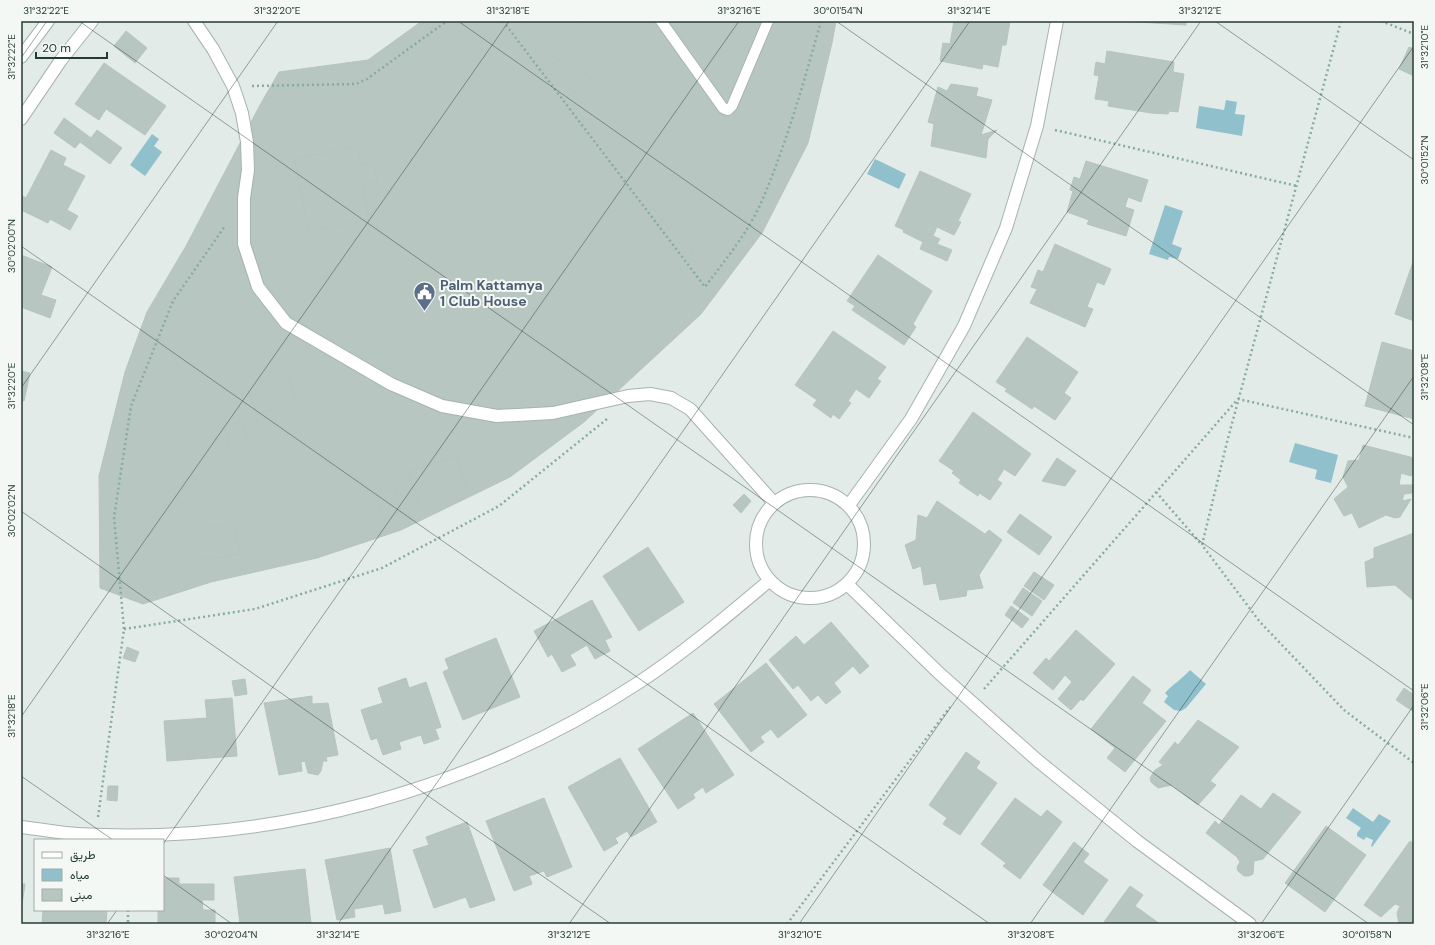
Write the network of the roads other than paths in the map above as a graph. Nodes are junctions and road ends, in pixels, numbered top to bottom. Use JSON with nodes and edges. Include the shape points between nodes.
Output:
{"nodes":[{"id":1,"x":48,"y":21,"type":"edge"},
{"id":2,"x":92,"y":21,"type":"edge"},
{"id":3,"x":194,"y":21,"type":"edge"},
{"id":4,"x":661,"y":21,"type":"edge"},
{"id":5,"x":768,"y":21,"type":"edge"},
{"id":6,"x":1056,"y":21,"type":"edge"},
{"id":7,"x":21,"y":57,"type":"edge"},
{"id":8,"x":21,"y":119,"type":"edge"},
{"id":9,"x":774,"y":503,"type":"junction"},
{"id":10,"x":849,"y":505,"type":"junction"},
{"id":11,"x":770,"y":580,"type":"junction"},
{"id":12,"x":847,"y":584,"type":"junction"},
{"id":13,"x":21,"y":827,"type":"edge"},
{"id":14,"x":1250,"y":924,"type":"edge"}],
"edges":[{"from":1,"to":7,"type":"street"},
{"from":2,"to":8,"type":"street","via":[[61,60]]},
{"from":3,"to":9,"type":"street","via":[[233,86],[242,113],[248,170],[244,198],[244,244],[258,287],[286,323],[391,384],[442,406],[497,416],[553,413],[628,396],[650,394],[671,398],[690,409]]},
{"from":4,"to":5,"type":"lane","via":[[723,108],[728,110],[732,106]]},
{"from":6,"to":10,"type":"street","via":[[1037,126],[1006,228],[964,326],[911,419]]},
{"from":9,"to":10,"type":"street","via":[[797,490],[816,489],[834,495]]},
{"from":9,"to":11,"type":"street","via":[[766,511],[758,528],[756,546],[760,564]]},
{"from":10,"to":12,"type":"street","via":[[859,520],[864,554],[858,570]]},
{"from":11,"to":12,"type":"street","via":[[783,590],[799,597],[816,598],[833,593]]},
{"from":11,"to":13,"type":"street","via":[[706,635],[638,683],[565,726],[489,762],[410,790],[329,812],[239,828],[162,834],[78,834]]},
{"from":12,"to":14,"type":"street","via":[[960,692],[1037,760],[1137,842]]}]}
